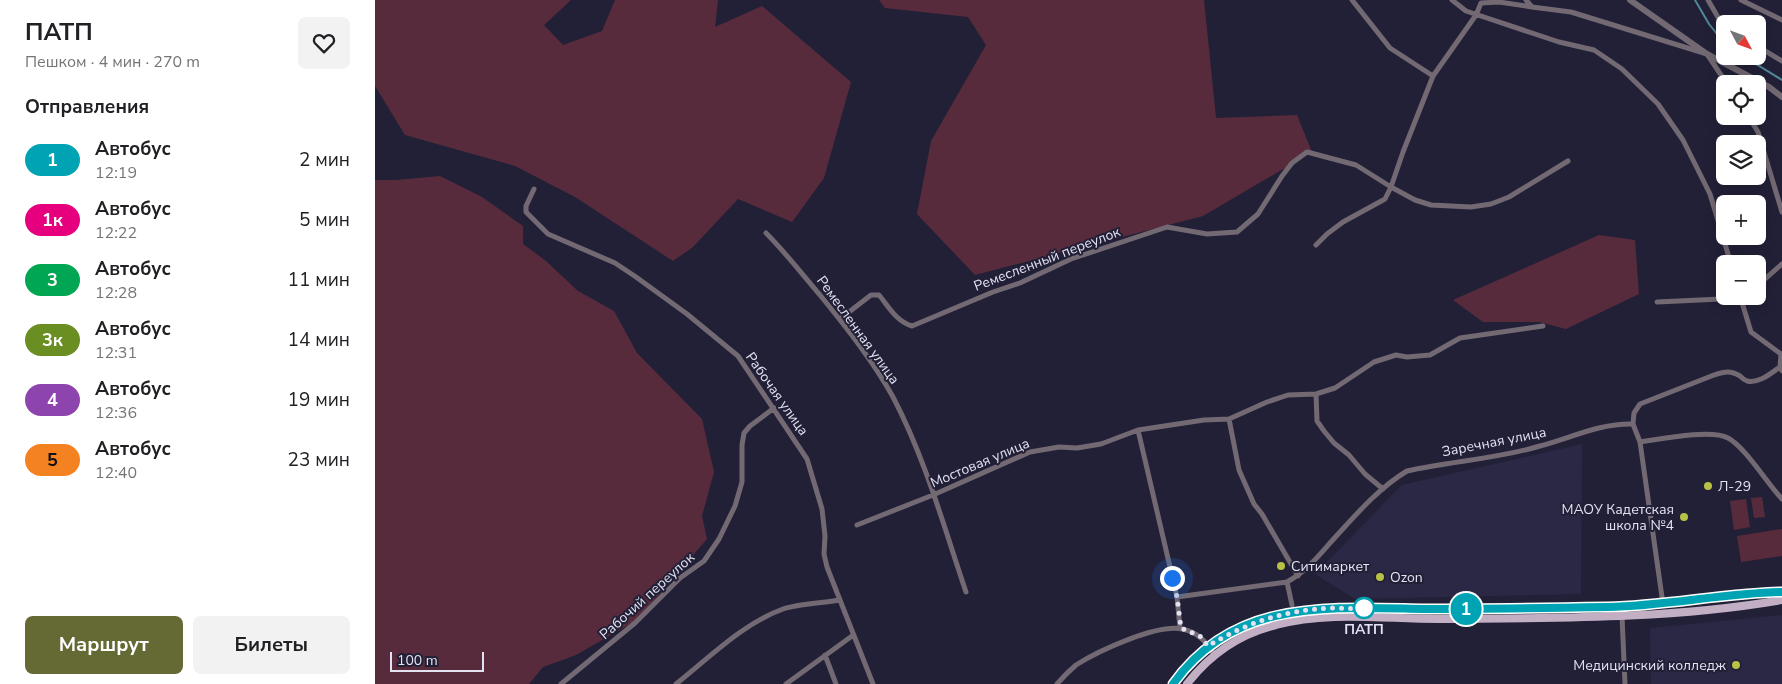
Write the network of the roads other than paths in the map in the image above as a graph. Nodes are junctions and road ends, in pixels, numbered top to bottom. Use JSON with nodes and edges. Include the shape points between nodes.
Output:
{"nodes":[{"id":1,"x":1352,"y":0,"type":"edge"},
{"id":2,"x":1452,"y":0,"type":"edge"},
{"id":3,"x":1526,"y":0,"type":"edge"},
{"id":4,"x":1630,"y":0,"type":"edge"},
{"id":5,"x":1708,"y":0,"type":"edge"},
{"id":6,"x":1741,"y":0,"type":"edge"},
{"id":7,"x":1532,"y":7,"type":"junction"},
{"id":8,"x":1476,"y":15,"type":"junction"},
{"id":9,"x":1717,"y":15,"type":"edge"},
{"id":10,"x":1782,"y":20,"type":"edge"},
{"id":11,"x":1766,"y":51,"type":"edge"},
{"id":12,"x":1707,"y":54,"type":"junction"},
{"id":13,"x":1782,"y":61,"type":"edge"},
{"id":14,"x":1721,"y":75,"type":"edge"},
{"id":15,"x":1433,"y":76,"type":"junction"},
{"id":16,"x":1782,"y":96,"type":"edge"},
{"id":17,"x":1754,"y":125,"type":"edge"},
{"id":18,"x":1568,"y":161,"type":"dead end"},
{"id":19,"x":1391,"y":187,"type":"junction"},
{"id":20,"x":535,"y":189,"type":"dead end"},
{"id":21,"x":1782,"y":212,"type":"edge"},
{"id":22,"x":765,"y":233,"type":"dead end"},
{"id":23,"x":1316,"y":245,"type":"dead end"},
{"id":24,"x":1728,"y":255,"type":"edge"},
{"id":25,"x":1782,"y":264,"type":"edge"},
{"id":26,"x":1766,"y":278,"type":"edge"},
{"id":27,"x":1716,"y":298,"type":"edge"},
{"id":28,"x":1657,"y":302,"type":"dead end"},
{"id":29,"x":1743,"y":305,"type":"edge"},
{"id":30,"x":840,"y":319,"type":"junction"},
{"id":31,"x":1543,"y":326,"type":"dead end"},
{"id":32,"x":1781,"y":354,"type":"edge"},
{"id":33,"x":1781,"y":369,"type":"edge"},
{"id":34,"x":1316,"y":394,"type":"junction"},
{"id":35,"x":774,"y":408,"type":"junction"},
{"id":36,"x":1229,"y":419,"type":"junction"},
{"id":37,"x":1633,"y":424,"type":"junction"},
{"id":38,"x":1138,"y":430,"type":"junction"},
{"id":39,"x":1640,"y":442,"type":"junction"},
{"id":40,"x":1383,"y":489,"type":"junction"},
{"id":41,"x":933,"y":495,"type":"junction"},
{"id":42,"x":1782,"y":498,"type":"edge"},
{"id":43,"x":857,"y":525,"type":"dead end"},
{"id":44,"x":1298,"y":576,"type":"junction"},
{"id":45,"x":1287,"y":582,"type":"junction"},
{"id":46,"x":966,"y":592,"type":"dead end"},
{"id":47,"x":1782,"y":592,"type":"edge"},
{"id":48,"x":1177,"y":597,"type":"junction"},
{"id":49,"x":840,"y":600,"type":"junction"},
{"id":50,"x":1782,"y":600,"type":"edge"},
{"id":51,"x":1663,"y":604,"type":"junction"},
{"id":52,"x":1292,"y":605,"type":"dead end"},
{"id":53,"x":1622,"y":616,"type":"junction"},
{"id":54,"x":1181,"y":628,"type":"junction"},
{"id":55,"x":853,"y":636,"type":"junction"},
{"id":56,"x":1208,"y":646,"type":"junction"},
{"id":57,"x":1214,"y":654,"type":"junction"},
{"id":58,"x":825,"y":655,"type":"junction"},
{"id":59,"x":561,"y":684,"type":"edge"},
{"id":60,"x":676,"y":684,"type":"edge"},
{"id":61,"x":786,"y":684,"type":"edge"},
{"id":62,"x":836,"y":684,"type":"edge"},
{"id":63,"x":873,"y":684,"type":"edge"},
{"id":64,"x":1057,"y":684,"type":"edge"},
{"id":65,"x":1173,"y":684,"type":"edge"},
{"id":66,"x":1187,"y":684,"type":"edge"},
{"id":67,"x":1625,"y":684,"type":"edge"}],
"edges":[{"from":1,"to":15,"type":"street","via":[[1390,48]]},
{"from":2,"to":8,"type":"street"},
{"from":3,"to":7,"type":"street"},
{"from":4,"to":12,"type":"street"},
{"from":5,"to":9,"type":"street"},
{"from":6,"to":10,"type":"street"},
{"from":7,"to":8,"type":"street","via":[[1481,3]]},
{"from":7,"to":12,"type":"street","via":[[1571,12]]},
{"from":8,"to":15,"type":"street"},
{"from":8,"to":24,"type":"street","via":[[1594,50],[1622,69],[1658,104],[1683,140],[1711,194]]},
{"from":11,"to":13,"type":"street"},
{"from":12,"to":14,"type":"street"},
{"from":12,"to":16,"type":"street"},
{"from":15,"to":19,"type":"street"},
{"from":17,"to":21,"type":"street"},
{"from":18,"to":19,"type":"street","via":[[1509,197],[1471,207],[1431,206]]},
{"from":19,"to":23,"type":"street","via":[[1385,199],[1343,222]]},
{"from":19,"to":30,"type":"street","name":"Ремесленный переулок","via":[[1356,165],[1307,152],[1282,176],[1258,214],[1237,232],[1207,234],[1167,227],[1071,259],[912,326],[903,323],[879,295],[871,294]]},
{"from":20,"to":35,"type":"street","name":"Рабочая улица","via":[[526,212],[549,234],[615,264],[687,314],[738,356]]},
{"from":22,"to":30,"type":"street","name":"Ремесленная улица"},
{"from":25,"to":26,"type":"street"},
{"from":27,"to":28,"type":"street"},
{"from":29,"to":32,"type":"street","via":[[1751,332]]},
{"from":30,"to":41,"type":"street","name":"Ремесленная улица","via":[[893,398]]},
{"from":31,"to":34,"type":"street","name":"Мостовая улица","via":[[1460,338],[1430,355],[1396,355],[1373,362],[1335,388]]},
{"from":32,"to":33,"type":"street"},
{"from":33,"to":37,"type":"street","via":[[1755,381],[1747,381],[1726,371],[1713,375],[1640,404],[1634,412]]},
{"from":34,"to":36,"type":"street","name":"Мостовая улица","via":[[1288,395]]},
{"from":34,"to":40,"type":"street","via":[[1317,420],[1321,426],[1334,443]]},
{"from":35,"to":49,"type":"street","name":"Рабочая улица","via":[[807,459],[822,509],[827,568]]},
{"from":35,"to":59,"type":"street","name":"Рабочий переулок","via":[[744,433],[742,482],[735,506],[704,561]]},
{"from":36,"to":38,"type":"street","name":"Мостовая улица"},
{"from":36,"to":44,"type":"street","via":[[1239,470],[1254,504]]},
{"from":37,"to":39,"type":"street"},
{"from":37,"to":40,"type":"street","name":"Заречная улица","via":[[1585,431],[1539,447],[1407,471]]},
{"from":38,"to":41,"type":"street","name":"Мостовая улица","via":[[1101,444],[1030,452]]},
{"from":38,"to":48,"type":"street"},
{"from":39,"to":42,"type":"street","via":[[1718,434],[1739,448]]},
{"from":39,"to":51,"type":"street"},
{"from":40,"to":44,"type":"street","name":"Заречная улица"},
{"from":41,"to":43,"type":"street","name":"Мостовая улица"},
{"from":41,"to":46,"type":"street","name":"Ремесленная улица"},
{"from":44,"to":45,"type":"street","name":"Заречная улица"},
{"from":45,"to":48,"type":"street"},
{"from":45,"to":52,"type":"street"},
{"from":47,"to":51,"type":"main road"},
{"from":48,"to":54,"type":"street"},
{"from":49,"to":55,"type":"street","name":"Рабочая улица"},
{"from":49,"to":60,"type":"street","via":[[784,608],[757,621]]},
{"from":50,"to":53,"type":"main road"},
{"from":51,"to":56,"type":"main road","via":[[1479,609],[1330,608],[1255,622]]},
{"from":53,"to":57,"type":"main road","via":[[1322,618],[1260,630]]},
{"from":53,"to":67,"type":"street"},
{"from":54,"to":56,"type":"street","via":[[1200,636]]},
{"from":54,"to":64,"type":"street","via":[[1156,630],[1124,642],[1082,662]]},
{"from":55,"to":58,"type":"street"},
{"from":55,"to":63,"type":"street","name":"Рабочая улица"},
{"from":56,"to":57,"type":"street"},
{"from":56,"to":65,"type":"main road"},
{"from":57,"to":66,"type":"main road"},
{"from":58,"to":61,"type":"street"},
{"from":58,"to":62,"type":"street"}]}
